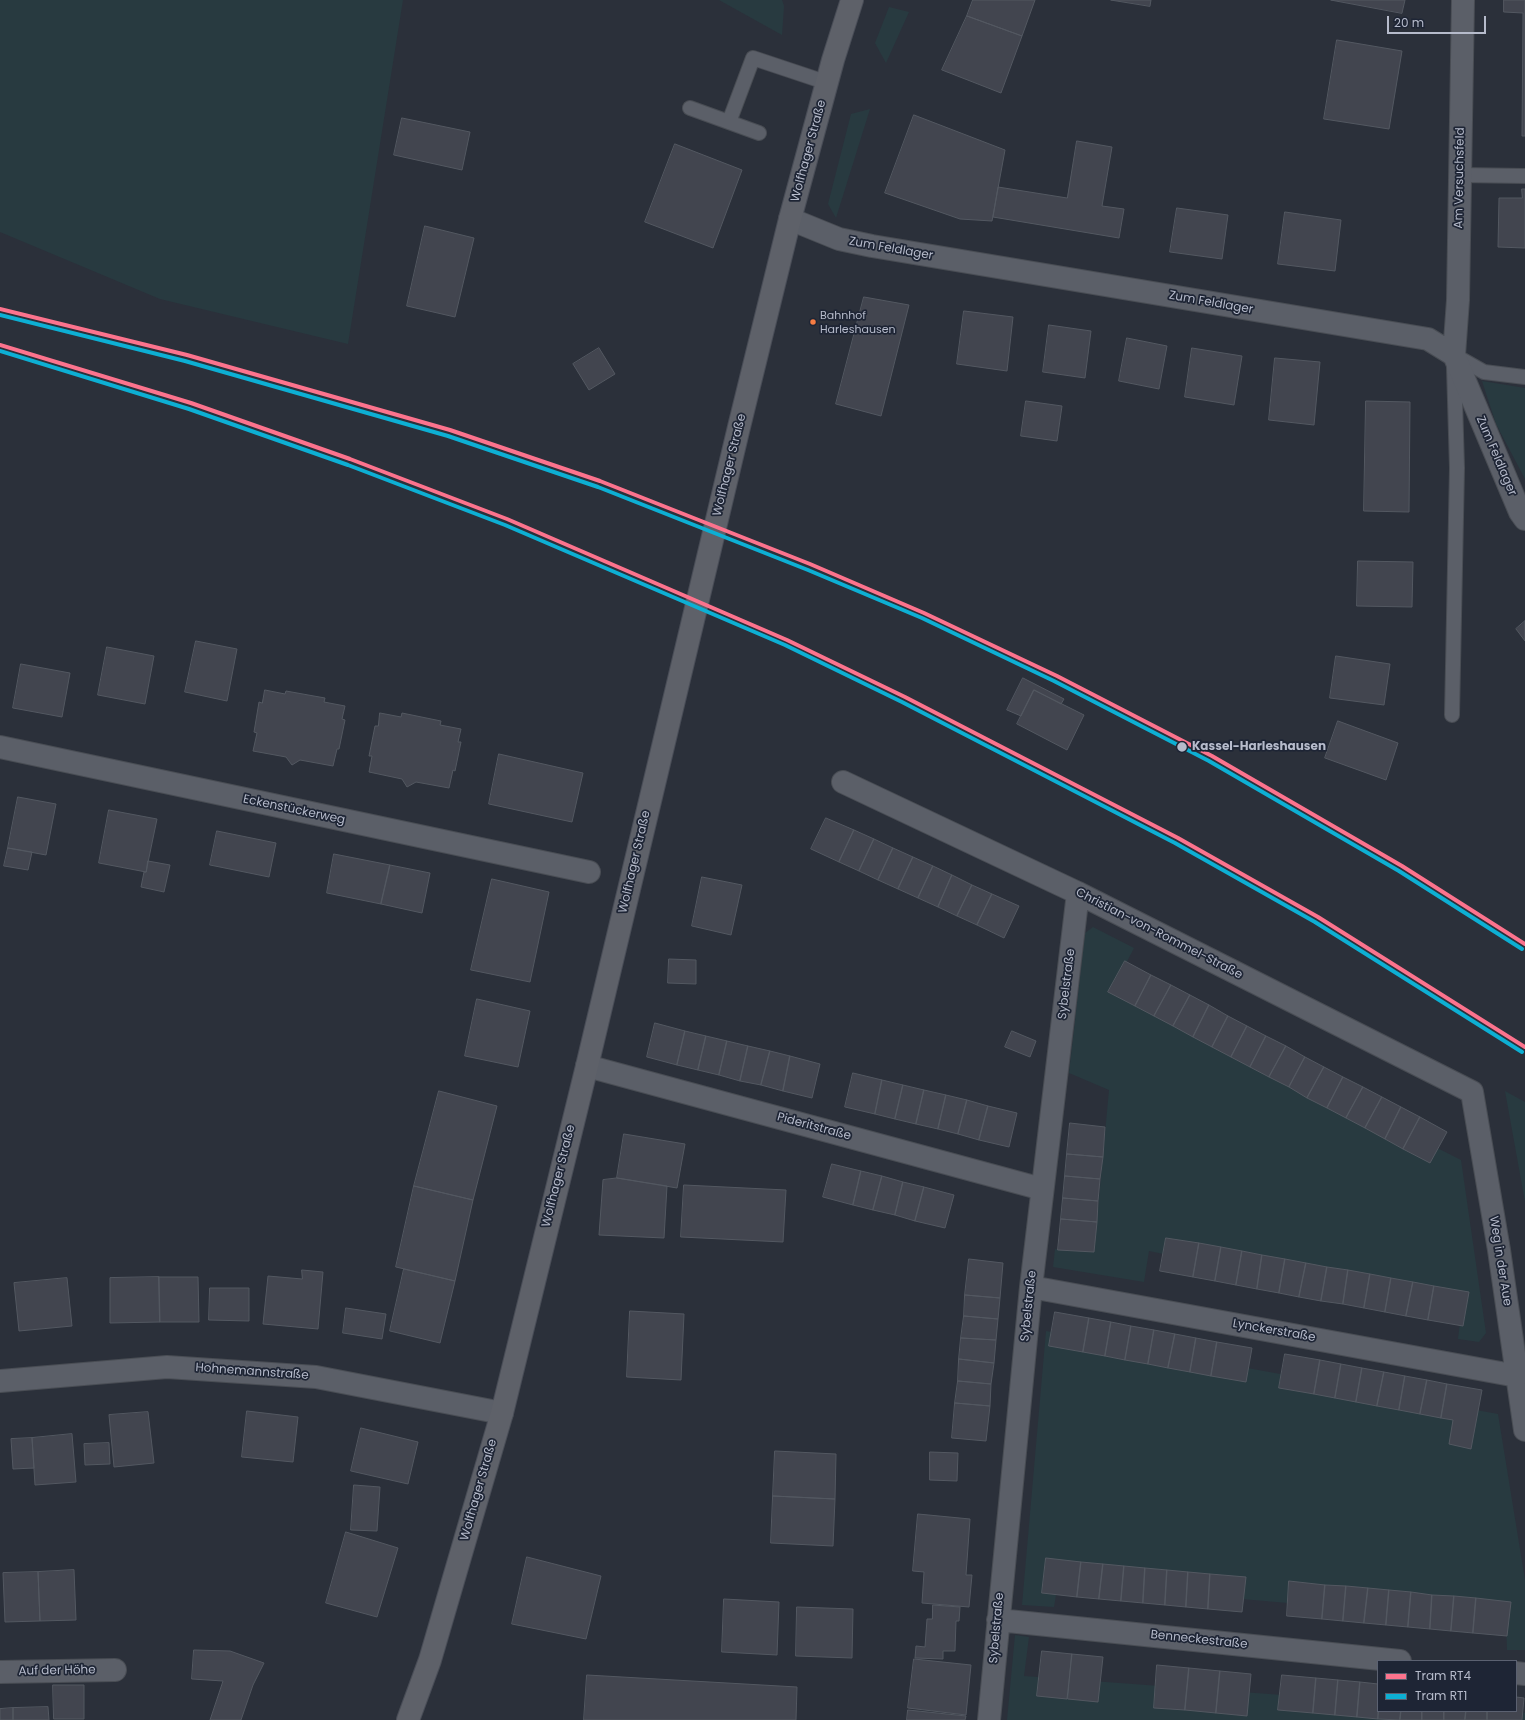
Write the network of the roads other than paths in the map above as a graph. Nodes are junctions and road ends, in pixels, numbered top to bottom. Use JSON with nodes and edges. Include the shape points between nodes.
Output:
{"nodes":[{"id":1,"x":852,"y":0,"type":"edge"},
{"id":2,"x":1462,"y":0,"type":"edge"},
{"id":3,"x":828,"y":83,"type":"junction"},
{"id":4,"x":690,"y":108,"type":"dead end"},
{"id":5,"x":729,"y":122,"type":"junction"},
{"id":6,"x":759,"y":133,"type":"dead end"},
{"id":7,"x":1460,"y":175,"type":"junction"},
{"id":8,"x":1525,"y":176,"type":"edge"},
{"id":9,"x":790,"y":219,"type":"junction"},
{"id":10,"x":1454,"y":355,"type":"junction"},
{"id":11,"x":1525,"y":377,"type":"edge"},
{"id":12,"x":1525,"y":519,"type":"edge"},
{"id":13,"x":1452,"y":715,"type":"dead end"},
{"id":14,"x":0,"y":747,"type":"edge"},
{"id":15,"x":843,"y":782,"type":"dead end"},
{"id":16,"x":589,"y":872,"type":"dead end"},
{"id":17,"x":1078,"y":893,"type":"junction"},
{"id":18,"x":587,"y":1066,"type":"junction"},
{"id":19,"x":1472,"y":1092,"type":"joint"},
{"id":20,"x":1042,"y":1189,"type":"junction"},
{"id":21,"x":1031,"y":1287,"type":"junction"},
{"id":22,"x":1517,"y":1376,"type":"junction"},
{"id":23,"x":0,"y":1381,"type":"edge"},
{"id":24,"x":502,"y":1413,"type":"junction"},
{"id":25,"x":1525,"y":1430,"type":"edge"},
{"id":26,"x":998,"y":1620,"type":"junction"},
{"id":27,"x":1390,"y":1660,"type":"edge"},
{"id":28,"x":115,"y":1670,"type":"dead end"},
{"id":29,"x":0,"y":1672,"type":"edge"},
{"id":30,"x":408,"y":1720,"type":"edge"},
{"id":31,"x":989,"y":1720,"type":"edge"}],
"edges":[{"from":1,"to":3,"type":"main road","name":"Wolfhager Straße"},
{"from":2,"to":7,"type":"street","name":"Am Versuchsfeld"},
{"from":3,"to":5,"type":"lane","via":[[753,58]]},
{"from":3,"to":9,"type":"main road","name":"Wolfhager Straße"},
{"from":4,"to":5,"type":"lane"},
{"from":5,"to":6,"type":"lane"},
{"from":7,"to":8,"type":"lane"},
{"from":7,"to":10,"type":"street","name":"Am Versuchsfeld","via":[[1458,300]]},
{"from":9,"to":10,"type":"street","name":"Zum Feldlager","via":[[839,240],[1428,339]]},
{"from":9,"to":18,"type":"main road","name":"Wolfhager Straße"},
{"from":10,"to":11,"type":"lane","via":[[1484,372]]},
{"from":10,"to":12,"type":"street","name":"Zum Feldlager"},
{"from":10,"to":13,"type":"lane","via":[[1458,468]]},
{"from":14,"to":16,"type":"street","name":"Eckenstückerweg"},
{"from":15,"to":17,"type":"street","name":"Christian-von-Rommel-Straße"},
{"from":17,"to":19,"type":"street","name":"Christian-von-Rommel-Straße"},
{"from":17,"to":20,"type":"street","name":"Sybelstraße"},
{"from":18,"to":20,"type":"street","name":"Pideritstraße"},
{"from":18,"to":24,"type":"main road","name":"Wolfhager Straße"},
{"from":19,"to":22,"type":"street","name":"Weg in der Aue"},
{"from":20,"to":21,"type":"street","name":"Sybelstraße"},
{"from":21,"to":22,"type":"street","name":"Lynckerstraße"},
{"from":21,"to":26,"type":"street","name":"Sybelstraße"},
{"from":22,"to":25,"type":"street","name":"Weg in der Aue"},
{"from":23,"to":24,"type":"street","name":"Hohnemannstraße","via":[[168,1367],[316,1377]]},
{"from":24,"to":30,"type":"main road","name":"Wolfhager Straße","via":[[430,1660]]},
{"from":26,"to":27,"type":"street","name":"Benneckestraße"},
{"from":26,"to":31,"type":"street","name":"Sybelstraße"},
{"from":28,"to":29,"type":"street","name":"Auf der Höhe"}]}
